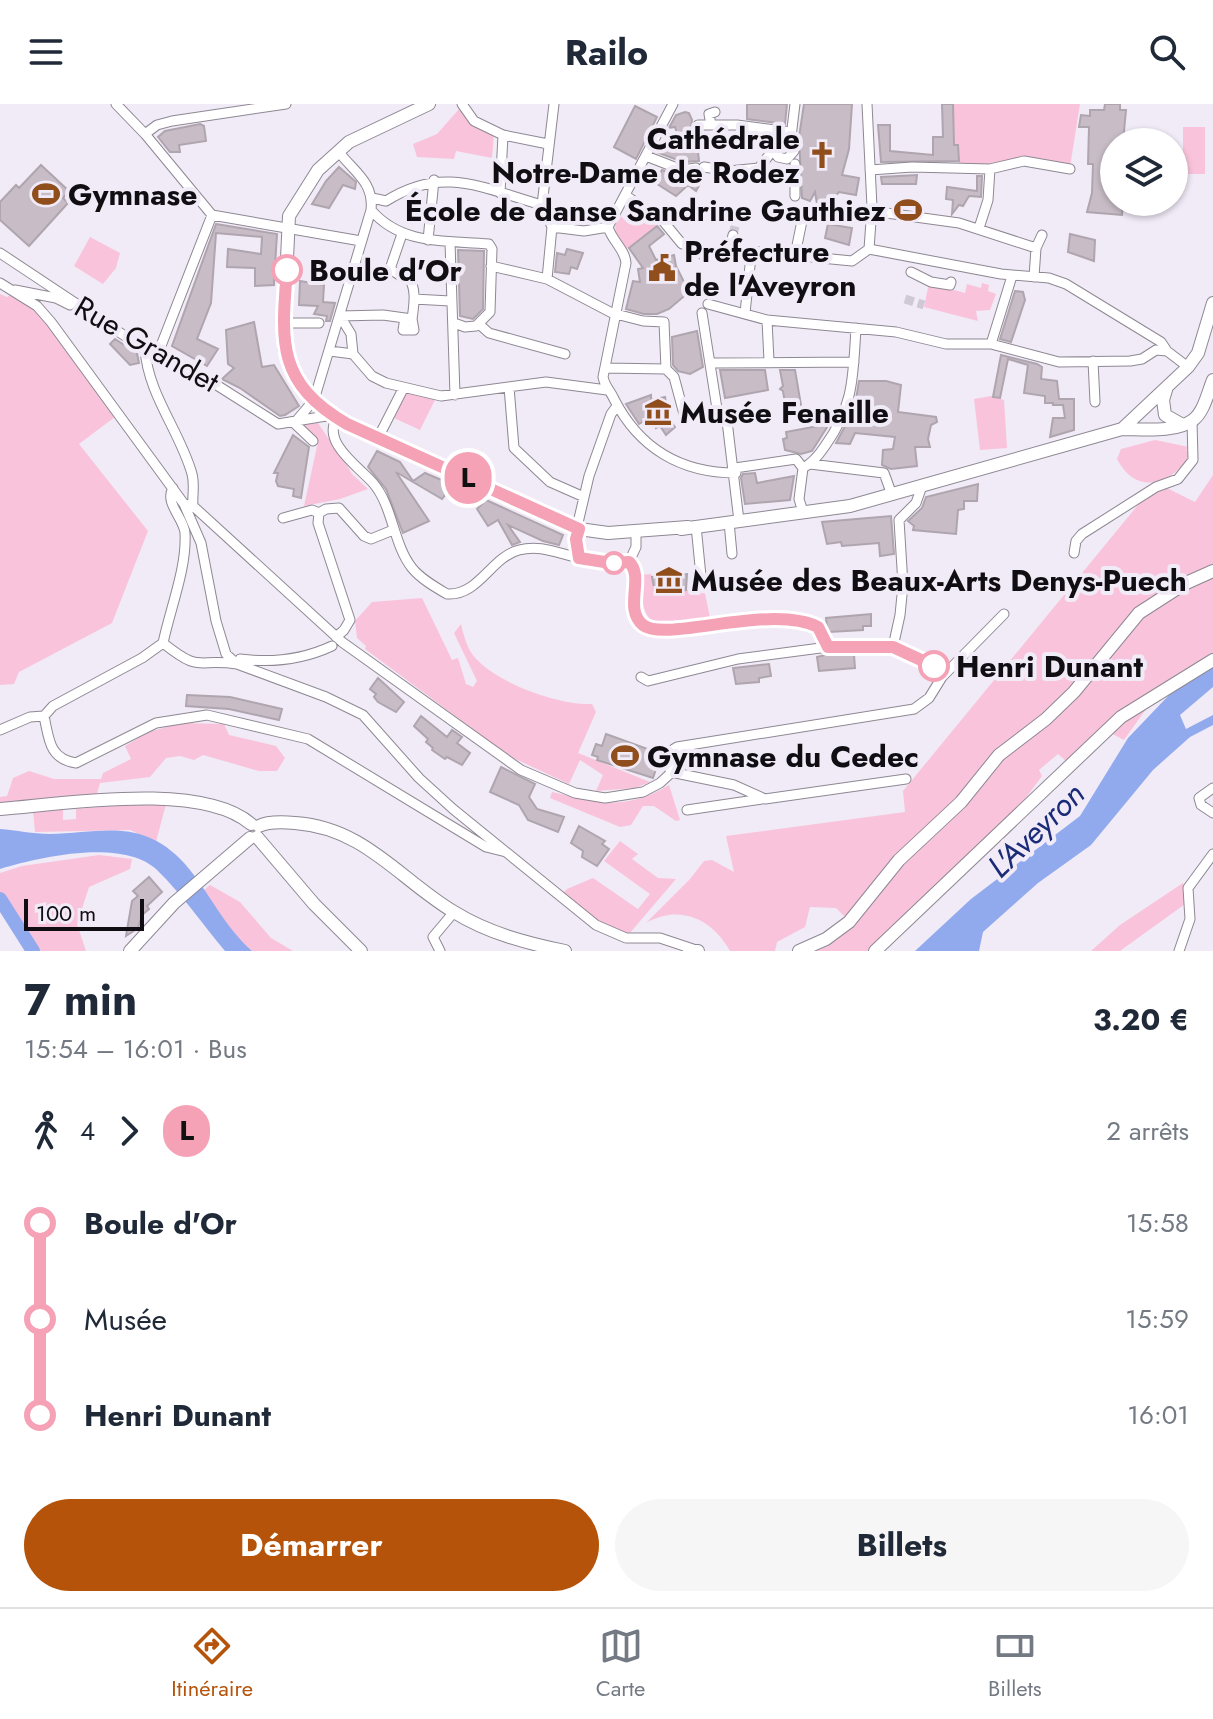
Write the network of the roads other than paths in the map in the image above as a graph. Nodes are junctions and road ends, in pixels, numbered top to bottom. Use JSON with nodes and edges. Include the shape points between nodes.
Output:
{"nodes":[{"id":1,"x":116,"y":104,"type":"edge"},
{"id":2,"x":286,"y":104,"type":"edge"},
{"id":3,"x":429,"y":104,"type":"edge"},
{"id":4,"x":462,"y":104,"type":"edge"},
{"id":5,"x":554,"y":104,"type":"edge"},
{"id":6,"x":673,"y":104,"type":"edge"},
{"id":7,"x":795,"y":104,"type":"edge"},
{"id":8,"x":867,"y":104,"type":"edge"},
{"id":9,"x":715,"y":112,"type":"dead end"},
{"id":10,"x":698,"y":125,"type":"dead end"},
{"id":11,"x":711,"y":125,"type":"junction"},
{"id":12,"x":775,"y":131,"type":"junction"},
{"id":13,"x":791,"y":132,"type":"junction"},
{"id":14,"x":145,"y":134,"type":"junction"},
{"id":15,"x":503,"y":135,"type":"junction"},
{"id":16,"x":548,"y":144,"type":"junction"},
{"id":17,"x":773,"y":150,"type":"junction"},
{"id":18,"x":338,"y":151,"type":"junction"},
{"id":19,"x":646,"y":156,"type":"junction"},
{"id":20,"x":795,"y":164,"type":"dead end"},
{"id":21,"x":990,"y":169,"type":"junction"},
{"id":22,"x":1070,"y":169,"type":"dead end"},
{"id":23,"x":870,"y":170,"type":"junction"},
{"id":24,"x":434,"y":180,"type":"junction"},
{"id":25,"x":503,"y":194,"type":"junction"},
{"id":26,"x":625,"y":195,"type":"junction"},
{"id":27,"x":795,"y":196,"type":"dead end"},
{"id":28,"x":372,"y":198,"type":"junction"},
{"id":29,"x":542,"y":205,"type":"junction"},
{"id":30,"x":371,"y":210,"type":"junction"},
{"id":31,"x":872,"y":211,"type":"junction"},
{"id":32,"x":212,"y":215,"type":"junction"},
{"id":33,"x":802,"y":221,"type":"dead end"},
{"id":34,"x":290,"y":226,"type":"junction"},
{"id":35,"x":552,"y":227,"type":"junction"},
{"id":36,"x":608,"y":227,"type":"junction"},
{"id":37,"x":979,"y":228,"type":"junction"},
{"id":38,"x":402,"y":234,"type":"junction"},
{"id":39,"x":733,"y":235,"type":"tunnel mouth"},
{"id":40,"x":1042,"y":235,"type":"dead end"},
{"id":41,"x":428,"y":240,"type":"junction"},
{"id":42,"x":361,"y":241,"type":"junction"},
{"id":43,"x":450,"y":242,"type":"junction"},
{"id":44,"x":682,"y":244,"type":"dead end"},
{"id":45,"x":1036,"y":248,"type":"junction"},
{"id":46,"x":869,"y":249,"type":"junction"},
{"id":47,"x":0,"y":253,"type":"edge"},
{"id":48,"x":729,"y":253,"type":"junction"},
{"id":49,"x":703,"y":255,"type":"dead end"},
{"id":50,"x":795,"y":255,"type":"junction"},
{"id":51,"x":751,"y":256,"type":"junction"},
{"id":52,"x":491,"y":266,"type":"junction"},
{"id":53,"x":911,"y":272,"type":"dead end"},
{"id":54,"x":1012,"y":276,"type":"junction"},
{"id":55,"x":1034,"y":277,"type":"junction"},
{"id":56,"x":544,"y":279,"type":"junction"},
{"id":57,"x":951,"y":282,"type":"dead end"},
{"id":58,"x":0,"y":283,"type":"edge"},
{"id":59,"x":12,"y":290,"type":"junction"},
{"id":60,"x":414,"y":299,"type":"junction"},
{"id":61,"x":450,"y":301,"type":"junction"},
{"id":62,"x":1213,"y":303,"type":"edge"},
{"id":63,"x":614,"y":313,"type":"junction"},
{"id":64,"x":745,"y":313,"type":"junction"},
{"id":65,"x":767,"y":320,"type":"junction"},
{"id":66,"x":330,"y":321,"type":"junction"},
{"id":67,"x":284,"y":323,"type":"junction"},
{"id":68,"x":480,"y":325,"type":"junction"},
{"id":69,"x":454,"y":326,"type":"junction"},
{"id":70,"x":113,"y":328,"type":"junction"},
{"id":71,"x":856,"y":328,"type":"junction"},
{"id":72,"x":991,"y":344,"type":"junction"},
{"id":73,"x":145,"y":349,"type":"junction"},
{"id":74,"x":1162,"y":349,"type":"junction"},
{"id":75,"x":330,"y":351,"type":"junction"},
{"id":76,"x":353,"y":354,"type":"junction"},
{"id":77,"x":565,"y":354,"type":"dead end"},
{"id":78,"x":157,"y":356,"type":"junction"},
{"id":79,"x":855,"y":359,"type":"junction"},
{"id":80,"x":769,"y":361,"type":"junction"},
{"id":81,"x":1093,"y":361,"type":"junction"},
{"id":82,"x":712,"y":363,"type":"junction"},
{"id":83,"x":1188,"y":367,"type":"junction"},
{"id":84,"x":605,"y":368,"type":"junction"},
{"id":85,"x":666,"y":369,"type":"junction"},
{"id":86,"x":1213,"y":380,"type":"edge"},
{"id":87,"x":509,"y":387,"type":"junction"},
{"id":88,"x":403,"y":389,"type":"junction"},
{"id":89,"x":607,"y":390,"type":"junction"},
{"id":90,"x":1166,"y":390,"type":"junction"},
{"id":91,"x":455,"y":395,"type":"junction"},
{"id":92,"x":314,"y":400,"type":"junction"},
{"id":93,"x":1095,"y":402,"type":"dead end"},
{"id":94,"x":616,"y":403,"type":"junction"},
{"id":95,"x":718,"y":415,"type":"junction"},
{"id":96,"x":334,"y":416,"type":"junction"},
{"id":97,"x":295,"y":421,"type":"junction"},
{"id":98,"x":1187,"y":423,"type":"junction"},
{"id":99,"x":1122,"y":429,"type":"junction"},
{"id":100,"x":378,"y":438,"type":"junction"},
{"id":101,"x":313,"y":441,"type":"dead end"},
{"id":102,"x":810,"y":465,"type":"junction"},
{"id":103,"x":735,"y":470,"type":"junction"},
{"id":104,"x":922,"y":486,"type":"junction"},
{"id":105,"x":173,"y":488,"type":"junction"},
{"id":106,"x":585,"y":494,"type":"junction"},
{"id":107,"x":892,"y":495,"type":"junction"},
{"id":108,"x":188,"y":505,"type":"junction"},
{"id":109,"x":803,"y":512,"type":"junction"},
{"id":110,"x":319,"y":513,"type":"junction"},
{"id":111,"x":283,"y":518,"type":"dead end"},
{"id":112,"x":208,"y":520,"type":"junction"},
{"id":113,"x":734,"y":522,"type":"junction"},
{"id":114,"x":692,"y":527,"type":"junction"},
{"id":115,"x":578,"y":528,"type":"junction"},
{"id":116,"x":393,"y":530,"type":"junction"},
{"id":117,"x":196,"y":531,"type":"junction"},
{"id":118,"x":212,"y":531,"type":"junction"},
{"id":119,"x":636,"y":531,"type":"junction"},
{"id":120,"x":201,"y":543,"type":"junction"},
{"id":121,"x":1074,"y":553,"type":"dead end"},
{"id":122,"x":732,"y":554,"type":"dead end"},
{"id":123,"x":579,"y":558,"type":"junction"},
{"id":124,"x":629,"y":562,"type":"junction"},
{"id":125,"x":1213,"y":571,"type":"edge"},
{"id":126,"x":702,"y":586,"type":"dead end"},
{"id":127,"x":1004,"y":614,"type":"dead end"},
{"id":128,"x":334,"y":642,"type":"junction"},
{"id":129,"x":163,"y":643,"type":"junction"},
{"id":130,"x":828,"y":647,"type":"junction"},
{"id":131,"x":893,"y":647,"type":"junction"},
{"id":132,"x":1213,"y":660,"type":"edge"},
{"id":133,"x":237,"y":664,"type":"junction"},
{"id":134,"x":641,"y":677,"type":"dead end"},
{"id":135,"x":942,"y":677,"type":"junction"},
{"id":136,"x":44,"y":716,"type":"junction"},
{"id":137,"x":0,"y":730,"type":"edge"},
{"id":138,"x":674,"y":772,"type":"junction"},
{"id":139,"x":906,"y":779,"type":"dead end"},
{"id":140,"x":1213,"y":788,"type":"edge"},
{"id":141,"x":765,"y":799,"type":"junction"},
{"id":142,"x":0,"y":809,"type":"edge"},
{"id":143,"x":687,"y":810,"type":"dead end"},
{"id":144,"x":1213,"y":813,"type":"edge"},
{"id":145,"x":250,"y":831,"type":"junction"},
{"id":146,"x":509,"y":853,"type":"junction"},
{"id":147,"x":1213,"y":854,"type":"edge"},
{"id":148,"x":454,"y":912,"type":"junction"},
{"id":149,"x":676,"y":947,"type":"edge"},
{"id":150,"x":130,"y":951,"type":"edge"},
{"id":151,"x":361,"y":951,"type":"edge"},
{"id":152,"x":440,"y":951,"type":"edge"},
{"id":153,"x":565,"y":951,"type":"edge"},
{"id":154,"x":689,"y":951,"type":"edge"},
{"id":155,"x":697,"y":951,"type":"edge"},
{"id":156,"x":799,"y":951,"type":"edge"},
{"id":157,"x":875,"y":951,"type":"edge"},
{"id":158,"x":1179,"y":951,"type":"edge"}],
"edges":[{"from":1,"to":14,"type":"street"},
{"from":2,"to":14,"type":"street","via":[[172,121]]},
{"from":3,"to":18,"type":"street"},
{"from":4,"to":15,"type":"street","via":[[474,121]]},
{"from":5,"to":16,"type":"street"},
{"from":6,"to":19,"type":"street"},
{"from":7,"to":13,"type":"street"},
{"from":8,"to":23,"type":"street"},
{"from":9,"to":11,"type":"street","via":[[709,114]]},
{"from":10,"to":11,"type":"street"},
{"from":11,"to":12,"type":"street"},
{"from":12,"to":13,"type":"street"},
{"from":12,"to":17,"type":"street"},
{"from":13,"to":17,"type":"street","via":[[793,154],[782,159]]},
{"from":14,"to":32,"type":"street"},
{"from":15,"to":16,"type":"street"},
{"from":15,"to":25,"type":"street"},
{"from":16,"to":29,"type":"street"},
{"from":17,"to":19,"type":"street","via":[[759,168],[729,171],[682,170]]},
{"from":18,"to":28,"type":"street","via":[[368,184]]},
{"from":18,"to":34,"type":"street","via":[[312,178]]},
{"from":19,"to":26,"type":"street"},
{"from":20,"to":27,"type":"street"},
{"from":21,"to":22,"type":"street","via":[[1024,161]]},
{"from":21,"to":23,"type":"street"},
{"from":21,"to":37,"type":"street"},
{"from":23,"to":31,"type":"street"},
{"from":24,"to":25,"type":"street"},
{"from":24,"to":28,"type":"street","via":[[407,187],[386,201]]},
{"from":24,"to":41,"type":"street"},
{"from":25,"to":29,"type":"street"},
{"from":26,"to":36,"type":"street"},
{"from":26,"to":44,"type":"street","via":[[663,221]]},
{"from":28,"to":30,"type":"street"},
{"from":29,"to":35,"type":"street"},
{"from":30,"to":38,"type":"street"},
{"from":30,"to":42,"type":"street"},
{"from":31,"to":37,"type":"street"},
{"from":31,"to":46,"type":"street"},
{"from":32,"to":34,"type":"street"},
{"from":32,"to":78,"type":"street"},
{"from":33,"to":50,"type":"street"},
{"from":34,"to":42,"type":"street"},
{"from":34,"to":67,"type":"street"},
{"from":35,"to":36,"type":"street"},
{"from":35,"to":56,"type":"street"},
{"from":36,"to":63,"type":"street","via":[[625,255]]},
{"from":37,"to":45,"type":"street"},
{"from":38,"to":41,"type":"street"},
{"from":38,"to":60,"type":"street","via":[[390,269],[412,281]]},
{"from":39,"to":48,"type":"street"},
{"from":40,"to":45,"type":"street"},
{"from":41,"to":43,"type":"street"},
{"from":42,"to":66,"type":"street"},
{"from":43,"to":52,"type":"street","via":[[489,244]]},
{"from":43,"to":61,"type":"street"},
{"from":45,"to":55,"type":"street"},
{"from":46,"to":50,"type":"street","via":[[852,261]]},
{"from":46,"to":54,"type":"street"},
{"from":47,"to":70,"type":"street","name":"Rue Grandet"},
{"from":48,"to":49,"type":"street"},
{"from":48,"to":51,"type":"street"},
{"from":50,"to":51,"type":"street"},
{"from":51,"to":64,"type":"street"},
{"from":52,"to":56,"type":"street"},
{"from":52,"to":68,"type":"street","via":[[490,312]]},
{"from":53,"to":57,"type":"street","via":[[931,282]]},
{"from":54,"to":55,"type":"street"},
{"from":54,"to":72,"type":"street"},
{"from":55,"to":74,"type":"street","via":[[1066,284]]},
{"from":56,"to":63,"type":"street"},
{"from":58,"to":59,"type":"street"},
{"from":59,"to":70,"type":"street","via":[[56,298]]},
{"from":59,"to":105,"type":"street","via":[[51,322]]},
{"from":60,"to":61,"type":"street"},
{"from":60,"to":66,"type":"street","via":[[409,319]]},
{"from":61,"to":69,"type":"street"},
{"from":62,"to":83,"type":"street","via":[[1198,353]]},
{"from":63,"to":84,"type":"street"},
{"from":63,"to":85,"type":"street","via":[[664,322]]},
{"from":64,"to":65,"type":"street"},
{"from":64,"to":82,"type":"street","via":[[705,308]]},
{"from":65,"to":71,"type":"street"},
{"from":65,"to":80,"type":"street"},
{"from":66,"to":67,"type":"street"},
{"from":66,"to":75,"type":"street"},
{"from":66,"to":76,"type":"street","via":[[351,334]]},
{"from":67,"to":92,"type":"street","via":[[287,360]]},
{"from":68,"to":69,"type":"street"},
{"from":68,"to":77,"type":"street","via":[[489,333]]},
{"from":69,"to":91,"type":"street"},
{"from":70,"to":73,"type":"street","name":"Rue Grandet"},
{"from":71,"to":72,"type":"street","via":[[946,344]]},
{"from":71,"to":79,"type":"street"},
{"from":72,"to":81,"type":"street","via":[[1059,362]]},
{"from":73,"to":78,"type":"street","name":"Rue Grandet"},
{"from":73,"to":108,"type":"street","via":[[149,381],[192,474]]},
{"from":74,"to":81,"type":"street","via":[[1130,361]]},
{"from":74,"to":83,"type":"street"},
{"from":75,"to":76,"type":"street"},
{"from":75,"to":92,"type":"street"},
{"from":76,"to":88,"type":"street","via":[[372,376]]},
{"from":78,"to":97,"type":"street","name":"Rue Grandet","via":[[204,377],[278,424]]},
{"from":79,"to":80,"type":"street"},
{"from":79,"to":102,"type":"street","via":[[854,383],[842,420]]},
{"from":80,"to":82,"type":"street"},
{"from":81,"to":93,"type":"street"},
{"from":82,"to":95,"type":"street"},
{"from":83,"to":90,"type":"street"},
{"from":84,"to":85,"type":"street"},
{"from":84,"to":89,"type":"street"},
{"from":85,"to":95,"type":"street","via":[[674,377],[684,414]]},
{"from":86,"to":98,"type":"street","via":[[1200,410]]},
{"from":87,"to":89,"type":"street","via":[[561,382]]},
{"from":87,"to":91,"type":"street"},
{"from":87,"to":106,"type":"street","via":[[514,448],[550,482]]},
{"from":88,"to":91,"type":"street"},
{"from":88,"to":100,"type":"street"},
{"from":89,"to":94,"type":"street"},
{"from":90,"to":98,"type":"street","via":[[1165,415]]},
{"from":90,"to":99,"type":"street"},
{"from":92,"to":96,"type":"street"},
{"from":92,"to":97,"type":"street"},
{"from":94,"to":103,"type":"street","via":[[652,448],[676,464]]},
{"from":94,"to":106,"type":"street"},
{"from":95,"to":103,"type":"street","via":[[727,421]]},
{"from":96,"to":97,"type":"street","name":"Rue Grandet"},
{"from":96,"to":100,"type":"street"},
{"from":96,"to":116,"type":"street","via":[[333,434],[354,467],[376,487]]},
{"from":97,"to":101,"type":"street"},
{"from":98,"to":99,"type":"street"},
{"from":98,"to":121,"type":"street","via":[[1195,440],[1193,460],[1178,479],[1082,534]]},
{"from":99,"to":104,"type":"street"},
{"from":100,"to":115,"type":"street"},
{"from":102,"to":103,"type":"street","via":[[796,459]]},
{"from":102,"to":107,"type":"street","via":[[884,473]]},
{"from":102,"to":109,"type":"street","via":[[799,499]]},
{"from":103,"to":113,"type":"street"},
{"from":104,"to":107,"type":"street"},
{"from":104,"to":131,"type":"street","via":[[916,503],[899,520],[903,585]]},
{"from":105,"to":108,"type":"street"},
{"from":105,"to":129,"type":"street","via":[[170,500],[185,531]]},
{"from":106,"to":115,"type":"street"},
{"from":107,"to":109,"type":"street"},
{"from":108,"to":112,"type":"street"},
{"from":108,"to":117,"type":"street"},
{"from":109,"to":113,"type":"street"},
{"from":110,"to":111,"type":"street"},
{"from":110,"to":116,"type":"street","via":[[339,508],[371,539]]},
{"from":110,"to":128,"type":"street","via":[[350,620]]},
{"from":112,"to":117,"type":"street","via":[[198,522]]},
{"from":112,"to":118,"type":"street"},
{"from":113,"to":114,"type":"street"},
{"from":113,"to":122,"type":"street"},
{"from":114,"to":119,"type":"street"},
{"from":114,"to":126,"type":"street"},
{"from":115,"to":119,"type":"street"},
{"from":115,"to":123,"type":"street"},
{"from":116,"to":123,"type":"street","via":[[410,566],[447,594],[467,589],[521,549],[549,549]]},
{"from":117,"to":118,"type":"street"},
{"from":117,"to":120,"type":"street"},
{"from":118,"to":120,"type":"street"},
{"from":118,"to":128,"type":"street"},
{"from":119,"to":124,"type":"street"},
{"from":120,"to":133,"type":"street","via":[[216,621],[226,654]]},
{"from":123,"to":124,"type":"street"},
{"from":124,"to":130,"type":"street","via":[[635,570],[637,618],[653,630],[769,618],[818,627]]},
{"from":125,"to":156,"type":"street","via":[[1139,613],[1074,692],[999,755],[961,802],[899,860],[849,922]]},
{"from":127,"to":135,"type":"street"},
{"from":128,"to":133,"type":"street","via":[[299,657],[240,659]]},
{"from":128,"to":138,"type":"street","via":[[547,783],[592,798],[619,797],[652,788]]},
{"from":129,"to":133,"type":"street","via":[[193,665]]},
{"from":129,"to":136,"type":"street"},
{"from":130,"to":131,"type":"street"},
{"from":130,"to":134,"type":"street","via":[[738,659],[648,681]]},
{"from":131,"to":135,"type":"street","via":[[934,667]]},
{"from":132,"to":157,"type":"street","via":[[1121,717]]},
{"from":133,"to":146,"type":"street","via":[[363,715],[419,778]]},
{"from":135,"to":138,"type":"street","via":[[929,698],[900,713],[681,747],[674,756]]},
{"from":136,"to":137,"type":"street"},
{"from":136,"to":146,"type":"street","via":[[55,754],[76,763],[156,723],[182,717],[207,715],[308,739],[486,847]]},
{"from":138,"to":141,"type":"street","via":[[734,785]]},
{"from":139,"to":141,"type":"street"},
{"from":140,"to":144,"type":"street","via":[[1199,802]]},
{"from":141,"to":143,"type":"street"},
{"from":142,"to":145,"type":"street","via":[[166,798],[234,811]]},
{"from":145,"to":148,"type":"street","via":[[279,823],[310,824],[352,836]]},
{"from":145,"to":150,"type":"street"},
{"from":145,"to":151,"type":"street"},
{"from":146,"to":149,"type":"street","via":[[609,933],[634,940],[660,938]]},
{"from":147,"to":158,"type":"street","via":[[1188,888],[1190,919]]},
{"from":148,"to":152,"type":"street","via":[[433,937]]},
{"from":148,"to":153,"type":"street","via":[[500,934]]},
{"from":149,"to":155,"type":"street"},
{"from":154,"to":155,"type":"street"}]}
